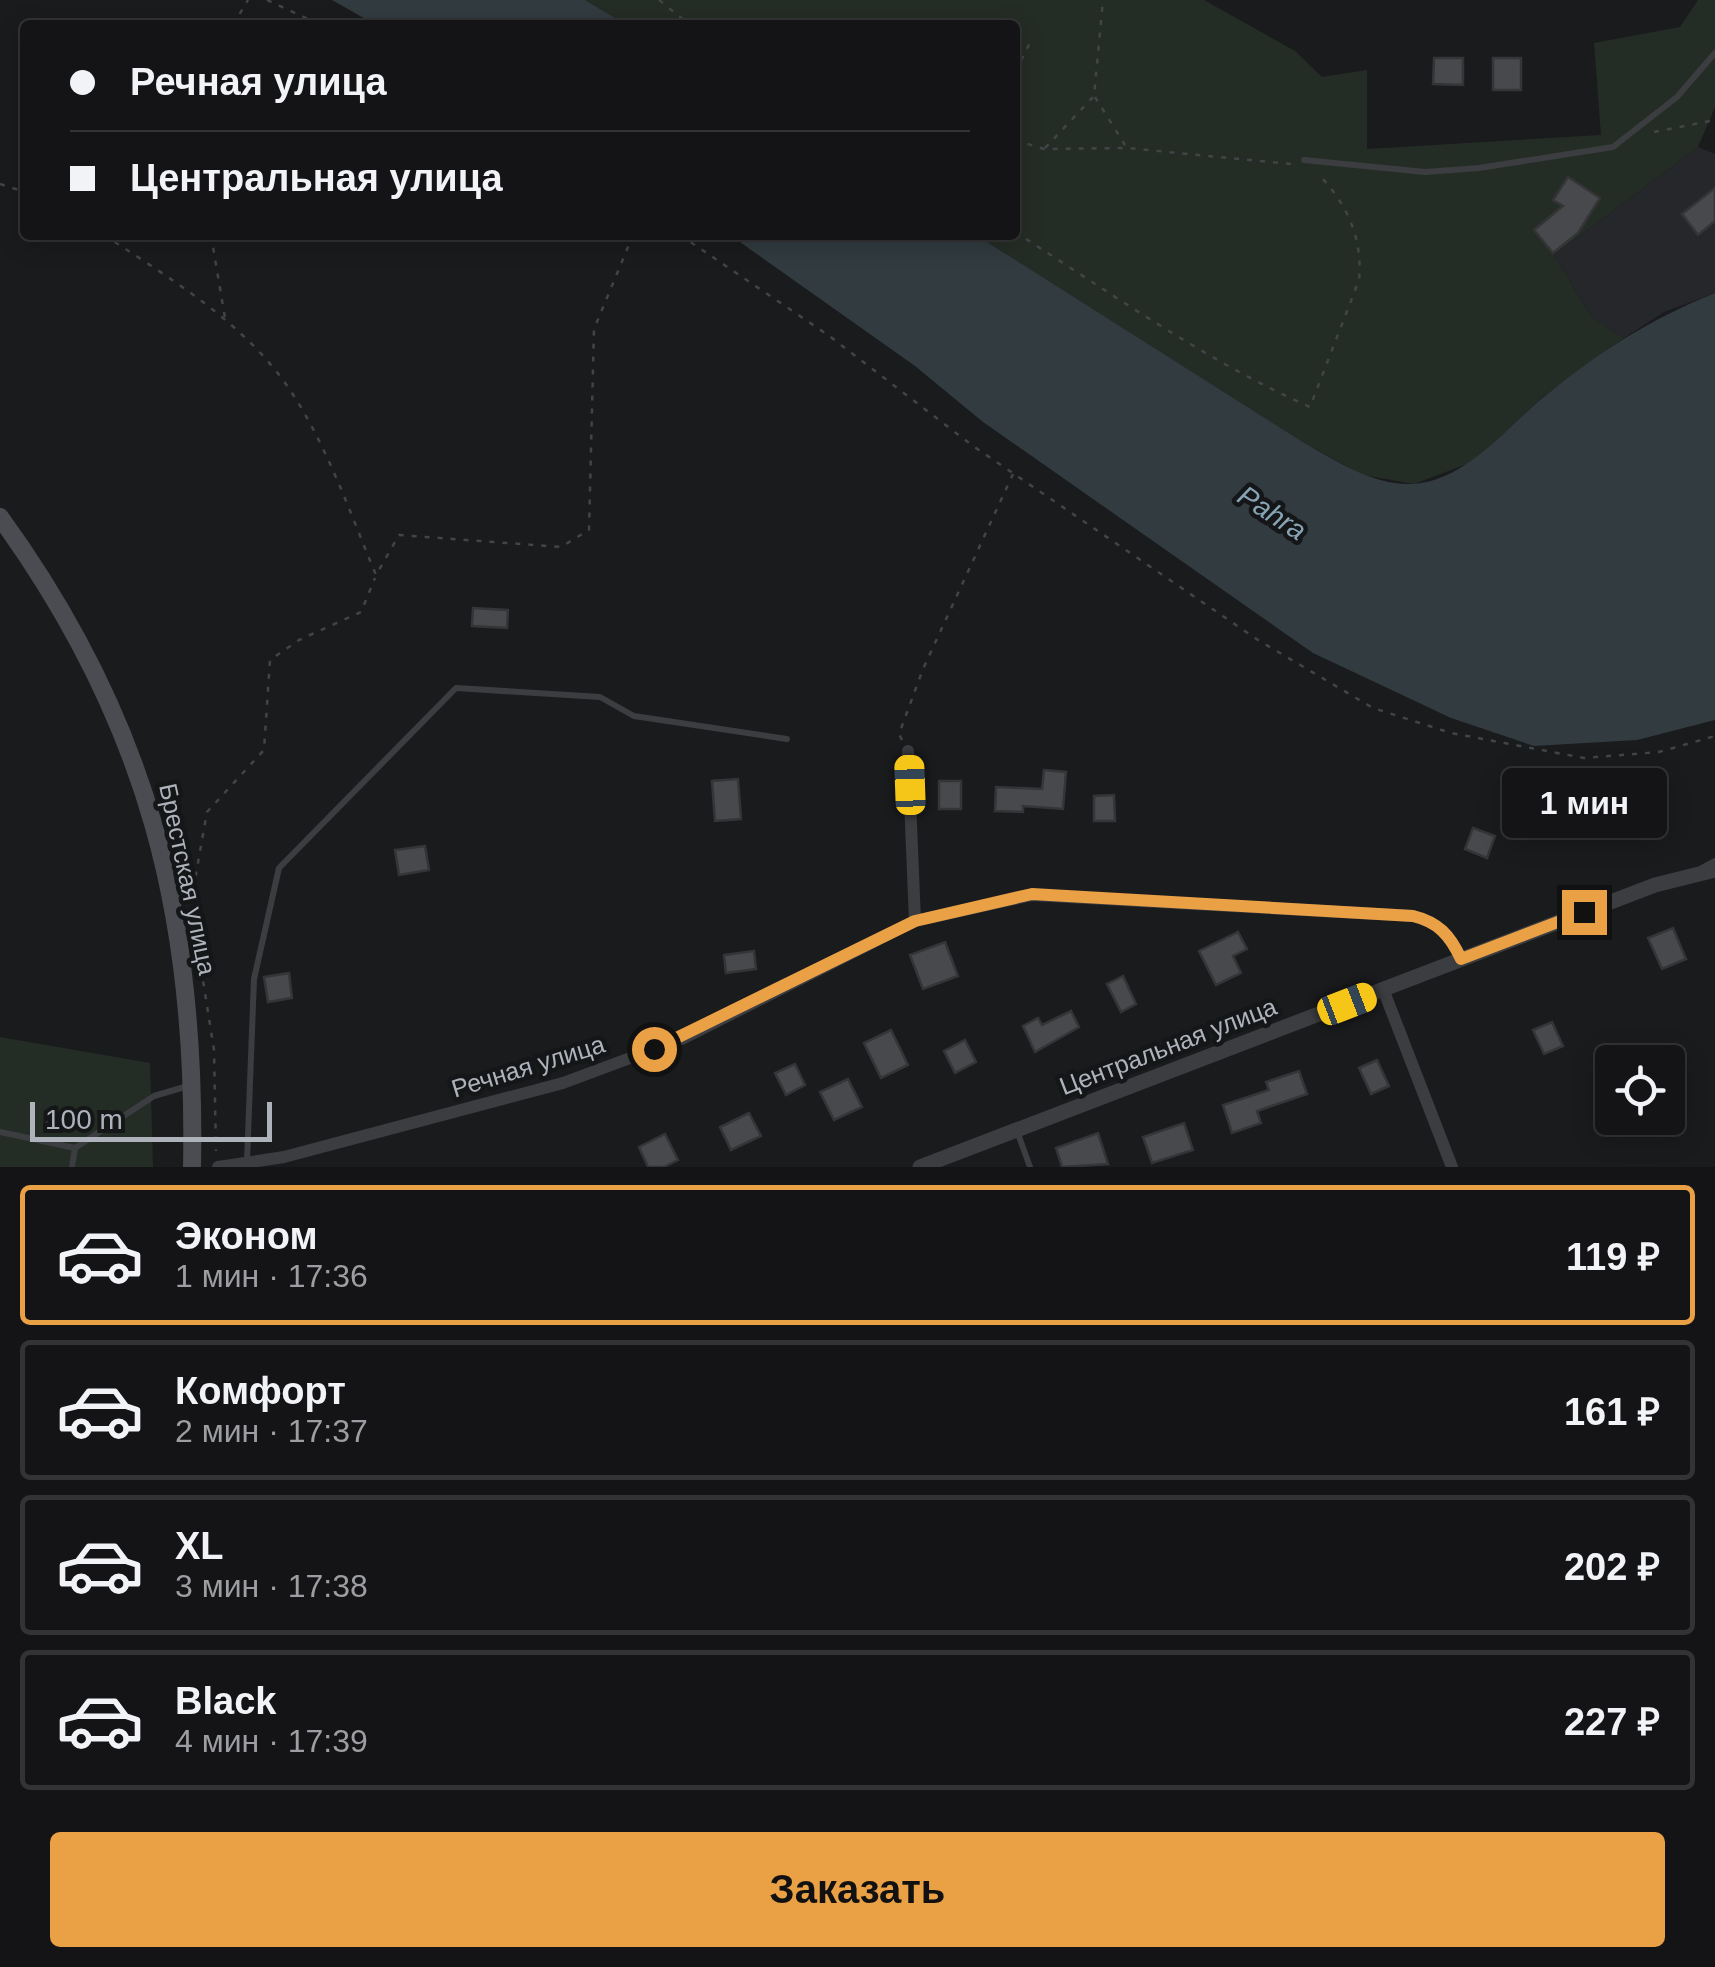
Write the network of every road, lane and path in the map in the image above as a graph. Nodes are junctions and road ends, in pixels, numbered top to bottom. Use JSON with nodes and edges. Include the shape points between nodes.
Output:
{"nodes":[{"id":1,"x":267,"y":0,"type":"edge"},
{"id":2,"x":659,"y":0,"type":"edge"},
{"id":3,"x":1103,"y":0,"type":"edge"},
{"id":4,"x":310,"y":20,"type":"edge"},
{"id":5,"x":684,"y":20,"type":"edge"},
{"id":6,"x":1032,"y":39,"type":"dead end"},
{"id":7,"x":1715,"y":54,"type":"edge"},
{"id":8,"x":1020,"y":62,"type":"edge"},
{"id":9,"x":1094,"y":96,"type":"junction"},
{"id":10,"x":1715,"y":120,"type":"edge"},
{"id":11,"x":1628,"y":137,"type":"junction"},
{"id":12,"x":1020,"y":142,"type":"edge"},
{"id":13,"x":1127,"y":148,"type":"junction"},
{"id":14,"x":1044,"y":149,"type":"junction"},
{"id":15,"x":1304,"y":160,"type":"junction"},
{"id":16,"x":1020,"y":235,"type":"edge"},
{"id":17,"x":111,"y":240,"type":"edge"},
{"id":18,"x":213,"y":240,"type":"edge"},
{"id":19,"x":632,"y":240,"type":"edge"},
{"id":20,"x":687,"y":240,"type":"edge"},
{"id":21,"x":225,"y":319,"type":"junction"},
{"id":22,"x":1014,"y":472,"type":"junction"},
{"id":23,"x":0,"y":518,"type":"edge"},
{"id":24,"x":376,"y":575,"type":"junction"},
{"id":25,"x":1715,"y":736,"type":"edge"},
{"id":26,"x":787,"y":739,"type":"dead end"},
{"id":27,"x":908,"y":751,"type":"joint"},
{"id":28,"x":1715,"y":860,"type":"edge"},
{"id":29,"x":1715,"y":870,"type":"edge"},
{"id":30,"x":1692,"y":873,"type":"junction"},
{"id":31,"x":191,"y":904,"type":"dead end"},
{"id":32,"x":915,"y":921,"type":"junction"},
{"id":33,"x":194,"y":922,"type":"dead end"},
{"id":34,"x":1461,"y":959,"type":"junction"},
{"id":35,"x":1383,"y":989,"type":"junction"},
{"id":36,"x":194,"y":1085,"type":"junction"},
{"id":37,"x":0,"y":1132,"type":"edge"},
{"id":38,"x":1017,"y":1132,"type":"junction"},
{"id":39,"x":76,"y":1148,"type":"junction"},
{"id":40,"x":248,"y":1162,"type":"junction"},
{"id":41,"x":72,"y":1167,"type":"edge"},
{"id":42,"x":192,"y":1167,"type":"edge"},
{"id":43,"x":217,"y":1167,"type":"edge"},
{"id":44,"x":920,"y":1167,"type":"edge"},
{"id":45,"x":1030,"y":1167,"type":"edge"},
{"id":46,"x":1452,"y":1167,"type":"edge"}],
"edges":[{"from":1,"to":4,"type":"path"},
{"from":2,"to":5,"type":"path"},
{"from":3,"to":9,"type":"path"},
{"from":6,"to":8,"type":"path"},
{"from":7,"to":11,"type":"lane"},
{"from":9,"to":13,"type":"path"},
{"from":9,"to":14,"type":"path"},
{"from":10,"to":11,"type":"path"},
{"from":11,"to":15,"type":"lane","via":[[1613,147],[1424,172]]},
{"from":12,"to":14,"type":"path"},
{"from":13,"to":14,"type":"path"},
{"from":13,"to":15,"type":"path","via":[[1288,164]]},
{"from":15,"to":16,"type":"path","via":[[1340,200],[1361,260],[1310,408],[1173,333]]},
{"from":17,"to":21,"type":"path"},
{"from":18,"to":21,"type":"path"},
{"from":19,"to":24,"type":"path","via":[[594,328],[589,530],[561,547],[398,535]]},
{"from":20,"to":22,"type":"path"},
{"from":21,"to":24,"type":"path","via":[[290,390],[335,470]]},
{"from":22,"to":25,"type":"path","via":[[1258,640],[1374,708],[1452,733],[1584,758],[1659,752]]},
{"from":22,"to":27,"type":"path","via":[[904,718],[898,734]]},
{"from":23,"to":36,"type":"main road","name":"Брестская улица","via":[[83,646],[138,768],[176,913]]},
{"from":24,"to":31,"type":"path","via":[[361,612],[270,660],[264,750],[206,812]]},
{"from":26,"to":40,"type":"lane","via":[[634,716],[600,697],[456,688],[279,868],[254,979]]},
{"from":27,"to":32,"type":"street"},
{"from":28,"to":30,"type":"lane"},
{"from":29,"to":30,"type":"street","name":"Центральная улица"},
{"from":30,"to":34,"type":"street","name":"Центральная улица"},
{"from":32,"to":34,"type":"street","name":"Речная улица","via":[[1032,894],[1413,916],[1444,931]]},
{"from":32,"to":40,"type":"street","name":"Речная улица","via":[[684,1038],[564,1083]]},
{"from":33,"to":43,"type":"path","via":[[214,1050]]},
{"from":34,"to":35,"type":"street","name":"Центральная улица"},
{"from":35,"to":38,"type":"street","name":"Центральная улица"},
{"from":35,"to":46,"type":"street"},
{"from":36,"to":39,"type":"lane","via":[[154,1096]]},
{"from":36,"to":42,"type":"main road","name":"Брестская улица"},
{"from":37,"to":39,"type":"lane"},
{"from":38,"to":44,"type":"street","name":"Центральная улица"},
{"from":38,"to":45,"type":"lane"},
{"from":39,"to":41,"type":"lane"},
{"from":40,"to":43,"type":"street","name":"Речная улица"}]}
